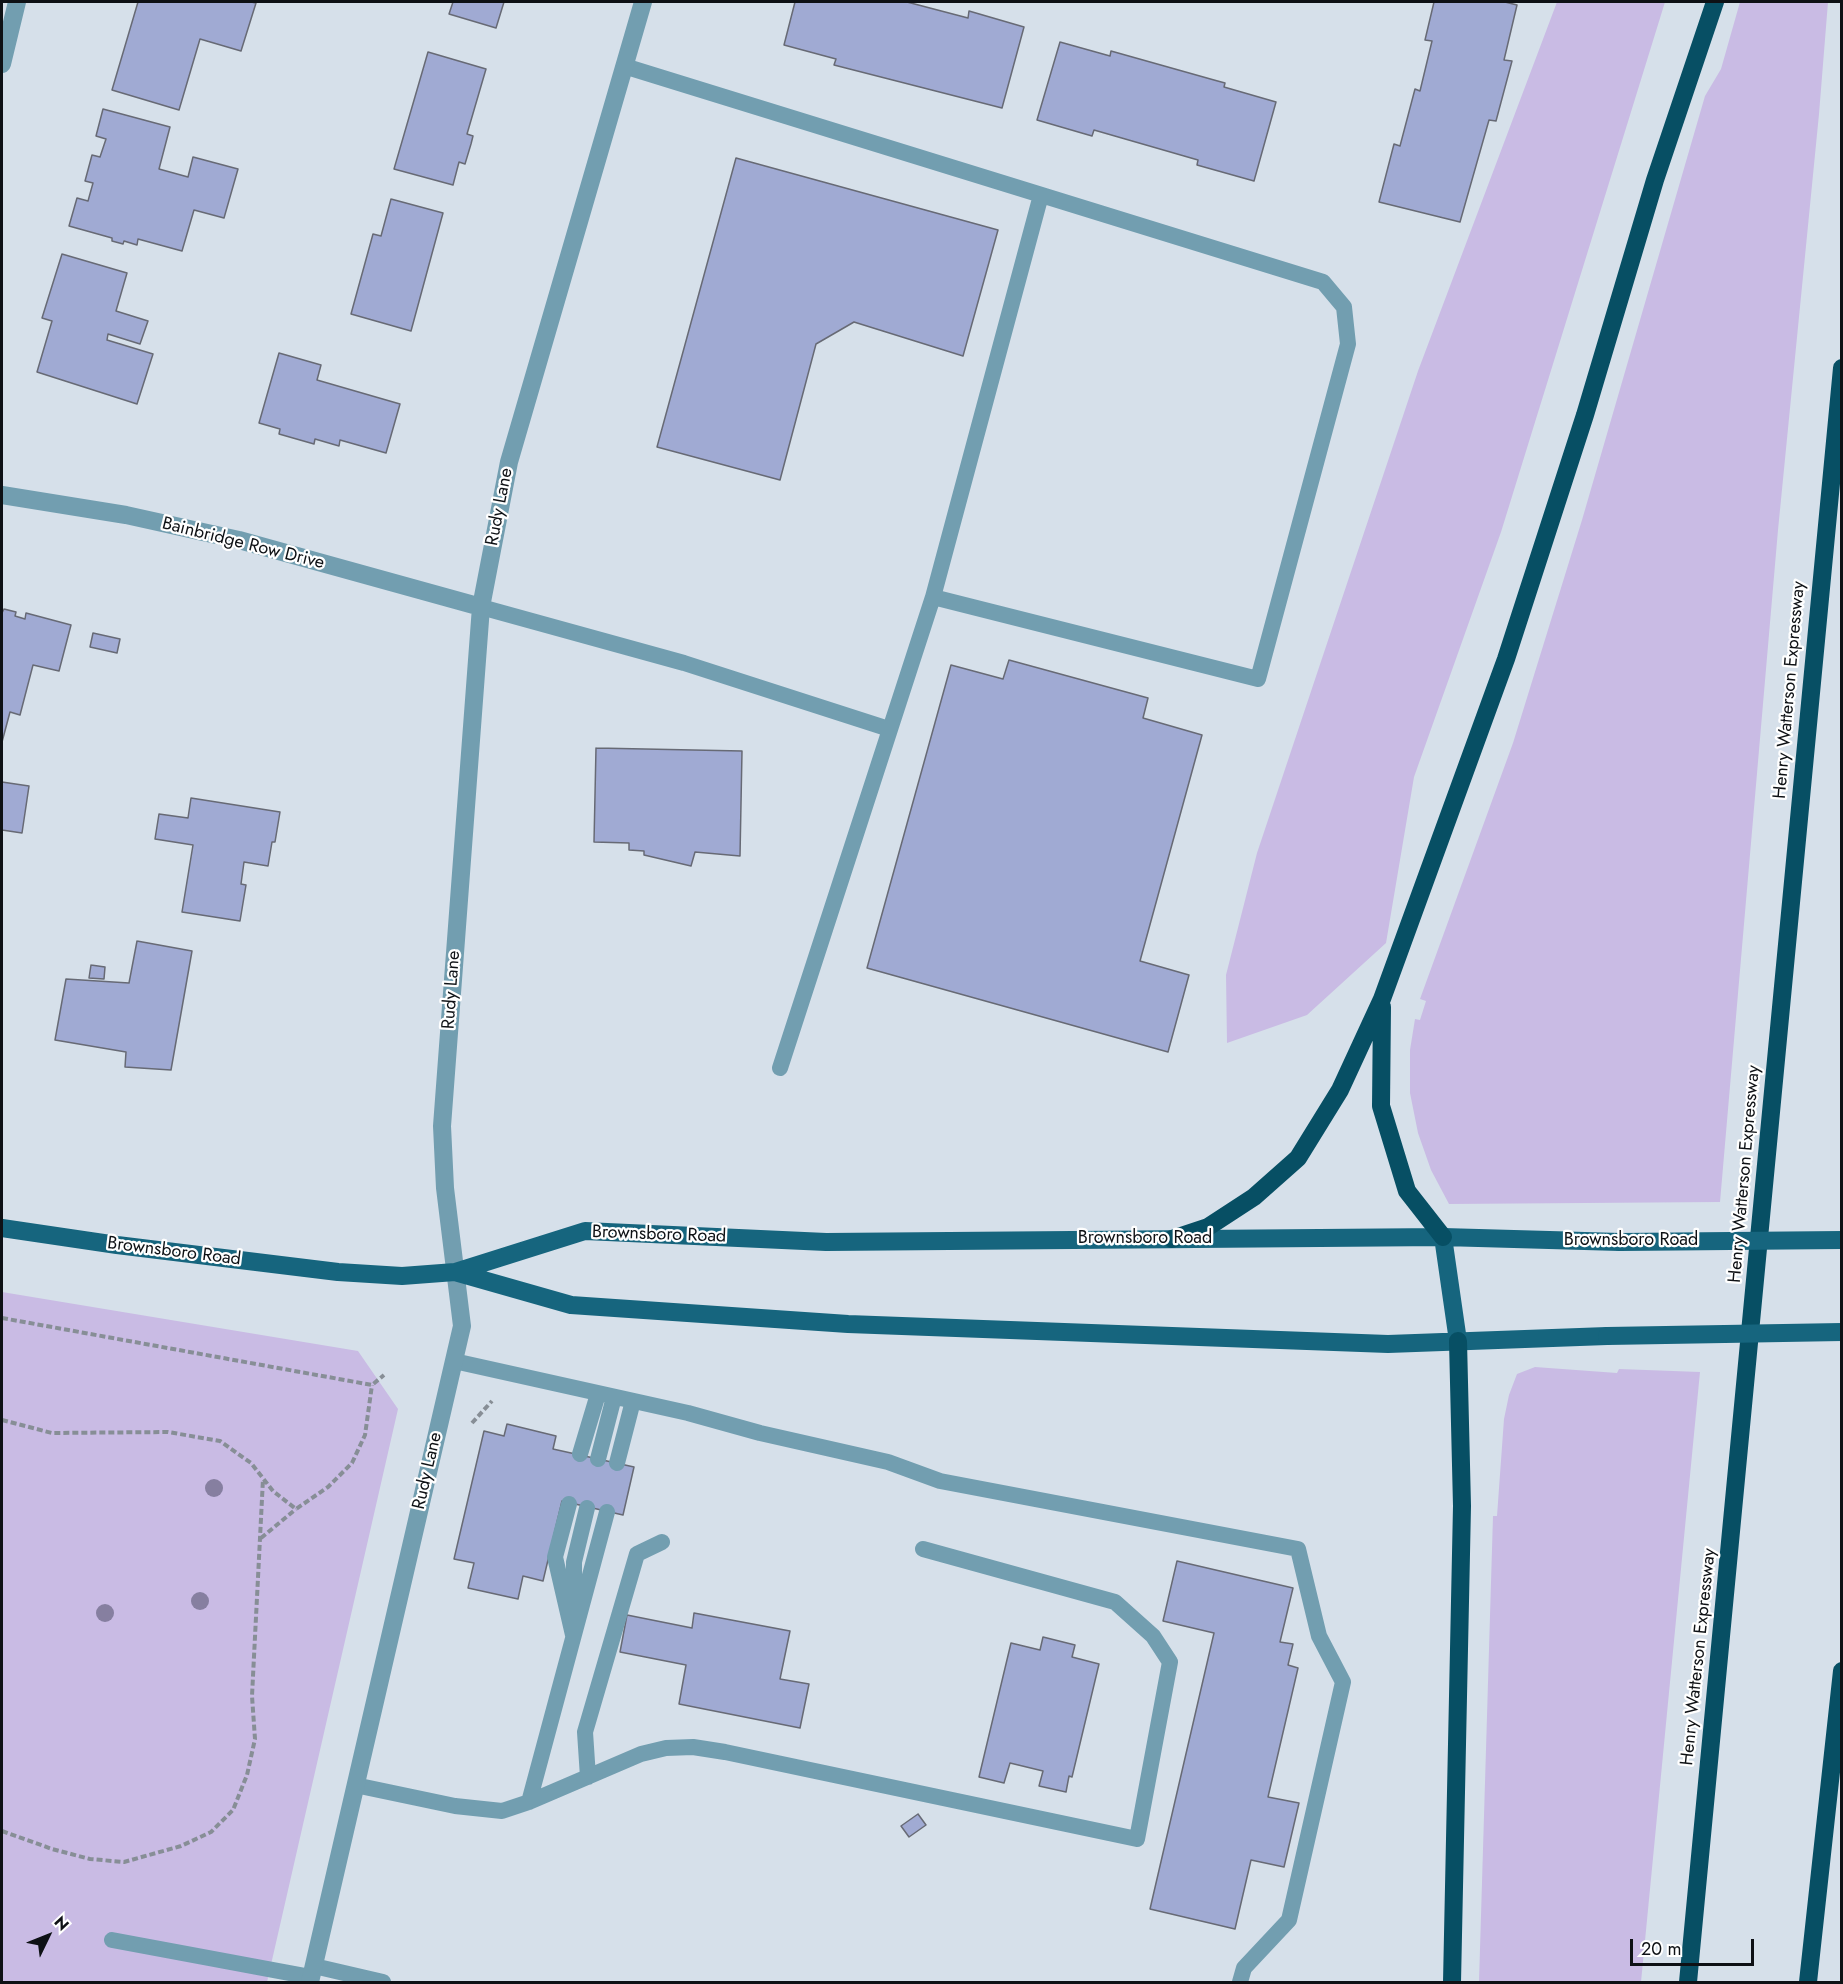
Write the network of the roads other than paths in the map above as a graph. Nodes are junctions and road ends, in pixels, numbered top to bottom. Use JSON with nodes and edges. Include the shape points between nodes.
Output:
{"nodes":[{"id":1,"x":17,"y":2,"type":"edge"},
{"id":2,"x":643,"y":2,"type":"edge"},
{"id":3,"x":1715,"y":2,"type":"edge"},
{"id":4,"x":2,"y":64,"type":"edge"},
{"id":5,"x":624,"y":66,"type":"junction"},
{"id":6,"x":1041,"y":195,"type":"junction"},
{"id":7,"x":1842,"y":368,"type":"edge"},
{"id":8,"x":2,"y":495,"type":"edge"},
{"id":9,"x":933,"y":597,"type":"junction"},
{"id":10,"x":482,"y":607,"type":"junction"},
{"id":11,"x":889,"y":729,"type":"junction"},
{"id":12,"x":1382,"y":999,"type":"junction"},
{"id":13,"x":780,"y":1068,"type":"dead end"},
{"id":14,"x":2,"y":1228,"type":"edge"},
{"id":15,"x":1443,"y":1237,"type":"junction"},
{"id":16,"x":1172,"y":1239,"type":"junction"},
{"id":17,"x":1842,"y":1240,"type":"edge"},
{"id":18,"x":455,"y":1272,"type":"junction"},
{"id":19,"x":1842,"y":1332,"type":"edge"},
{"id":20,"x":1458,"y":1341,"type":"junction"},
{"id":21,"x":454,"y":1361,"type":"junction"},
{"id":22,"x":606,"y":1395,"type":"junction"},
{"id":23,"x":633,"y":1401,"type":"junction"},
{"id":24,"x":580,"y":1455,"type":"dead end"},
{"id":25,"x":598,"y":1459,"type":"dead end"},
{"id":26,"x":617,"y":1463,"type":"dead end"},
{"id":27,"x":569,"y":1504,"type":"dead end"},
{"id":28,"x":587,"y":1508,"type":"dead end"},
{"id":29,"x":607,"y":1512,"type":"dead end"},
{"id":30,"x":662,"y":1542,"type":"dead end"},
{"id":31,"x":923,"y":1549,"type":"dead end"},
{"id":32,"x":573,"y":1639,"type":"junction"},
{"id":33,"x":1842,"y":1671,"type":"edge"},
{"id":34,"x":588,"y":1778,"type":"junction"},
{"id":35,"x":355,"y":1785,"type":"junction"},
{"id":36,"x":529,"y":1802,"type":"junction"},
{"id":37,"x":112,"y":1940,"type":"dead end"},
{"id":38,"x":312,"y":1975,"type":"edge"},
{"id":39,"x":1242,"y":1975,"type":"edge"},
{"id":40,"x":383,"y":1983,"type":"edge"},
{"id":41,"x":1452,"y":1983,"type":"edge"},
{"id":42,"x":1688,"y":1983,"type":"edge"},
{"id":43,"x":1808,"y":1983,"type":"edge"}],
"edges":[{"from":1,"to":4,"type":"street"},
{"from":2,"to":5,"type":"street","name":"Rudy Lane"},
{"from":3,"to":12,"type":"highway","via":[[1655,180],[1506,659]]},
{"from":5,"to":6,"type":"lane"},
{"from":5,"to":10,"type":"street","name":"Rudy Lane","via":[[509,462]]},
{"from":6,"to":9,"type":"lane"},
{"from":6,"to":9,"type":"lane","via":[[1323,282],[1344,307],[1348,344],[1258,679]]},
{"from":7,"to":42,"type":"highway","name":"Henry Watterson Expressway"},
{"from":8,"to":10,"type":"street","name":"Bainbridge Row Drive","via":[[126,515],[239,540]]},
{"from":9,"to":11,"type":"lane"},
{"from":10,"to":11,"type":"lane","via":[[684,663]]},
{"from":10,"to":18,"type":"street","name":"Rudy Lane","via":[[442,1126]]},
{"from":11,"to":13,"type":"lane"},
{"from":12,"to":15,"type":"highway","via":[[1381,1106],[1407,1191]]},
{"from":12,"to":16,"type":"highway","via":[[1340,1090],[1298,1158],[1254,1197],[1208,1227]]},
{"from":14,"to":18,"type":"main road","name":"Brownsboro Road","via":[[338,1272],[402,1276]]},
{"from":15,"to":16,"type":"main road","name":"Brownsboro Road"},
{"from":15,"to":17,"type":"main road","name":"Brownsboro Road","bridge":true,"via":[[1620,1242]]},
{"from":15,"to":20,"type":"main road"},
{"from":16,"to":18,"type":"main road","name":"Brownsboro Road","via":[[826,1242],[585,1231]]},
{"from":18,"to":20,"type":"main road","name":"Brownsboro Road","via":[[571,1305],[884,1325],[1388,1344]]},
{"from":18,"to":21,"type":"street","name":"Rudy Lane","via":[[462,1326]]},
{"from":19,"to":20,"type":"main road","name":"Brownsboro Road","bridge":true},
{"from":20,"to":41,"type":"highway","via":[[1462,1506]]},
{"from":21,"to":22,"type":"lane"},
{"from":21,"to":35,"type":"street","name":"Rudy Lane"},
{"from":22,"to":23,"type":"lane"},
{"from":22,"to":24,"type":"lane"},
{"from":22,"to":25,"type":"lane"},
{"from":23,"to":26,"type":"lane"},
{"from":23,"to":39,"type":"lane","via":[[888,1462],[940,1481],[1298,1549],[1319,1636],[1343,1682],[1288,1920]]},
{"from":27,"to":32,"type":"lane","via":[[555,1557]]},
{"from":28,"to":32,"type":"lane","via":[[574,1562]]},
{"from":29,"to":32,"type":"lane"},
{"from":30,"to":34,"type":"lane","via":[[637,1554],[585,1731]]},
{"from":31,"to":34,"type":"lane","via":[[1115,1602],[1152,1636],[1170,1662],[1137,1839],[693,1747],[641,1754]]},
{"from":32,"to":36,"type":"lane"},
{"from":33,"to":43,"type":"highway"},
{"from":34,"to":36,"type":"lane"},
{"from":35,"to":36,"type":"lane","via":[[455,1806],[502,1811]]},
{"from":35,"to":38,"type":"street","name":"Rudy Lane"},
{"from":37,"to":38,"type":"lane"},
{"from":38,"to":40,"type":"lane"}]}
